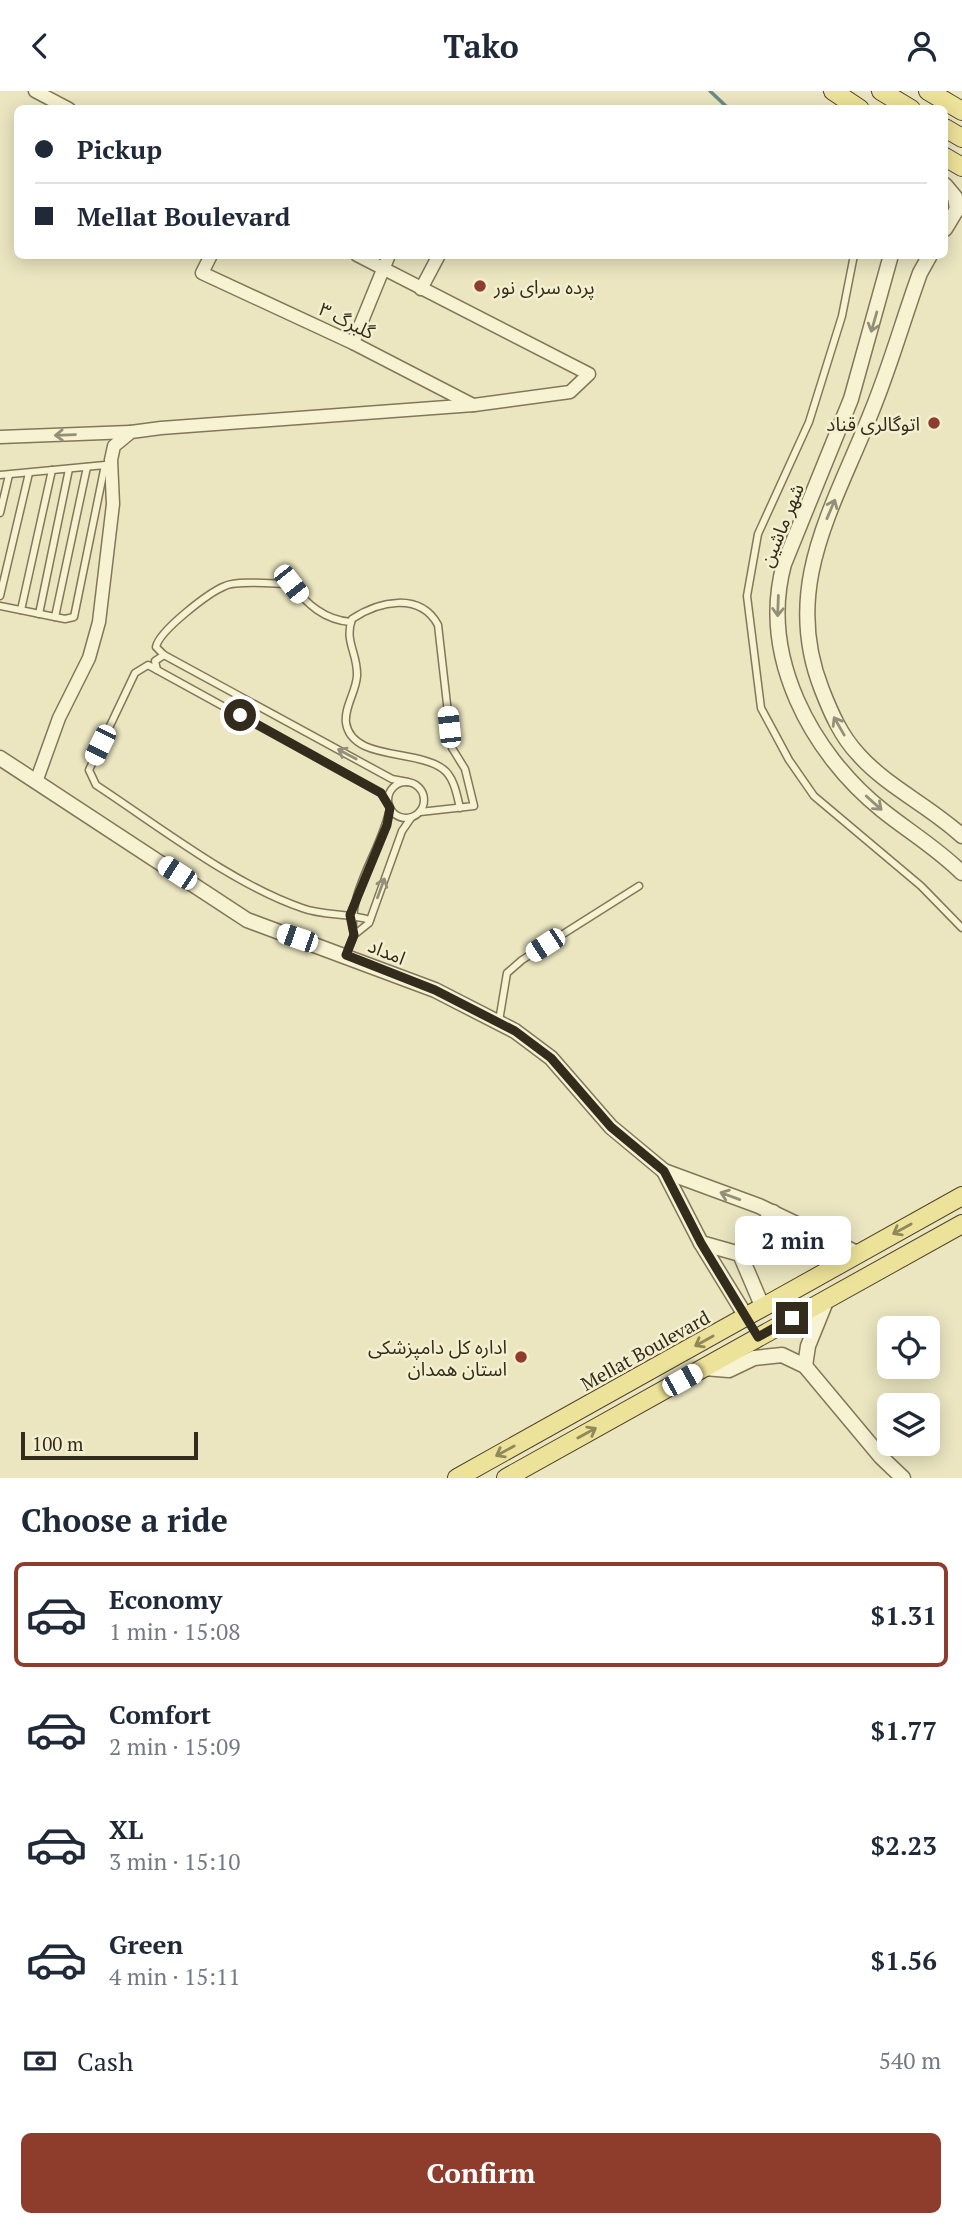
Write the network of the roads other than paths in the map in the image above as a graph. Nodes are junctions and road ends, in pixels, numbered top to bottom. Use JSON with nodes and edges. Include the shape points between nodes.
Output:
{"nodes":[{"id":1,"x":35,"y":91,"type":"edge"},
{"id":2,"x":833,"y":91,"type":"edge"},
{"id":3,"x":881,"y":91,"type":"edge"},
{"id":4,"x":928,"y":91,"type":"edge"},
{"id":5,"x":61,"y":105,"type":"edge"},
{"id":6,"x":854,"y":105,"type":"edge"},
{"id":7,"x":904,"y":105,"type":"edge"},
{"id":8,"x":962,"y":111,"type":"edge"},
{"id":9,"x":948,"y":189,"type":"edge"},
{"id":10,"x":960,"y":209,"type":"edge"},
{"id":11,"x":948,"y":225,"type":"edge"},
{"id":12,"x":209,"y":259,"type":"edge"},
{"id":13,"x":363,"y":259,"type":"edge"},
{"id":14,"x":387,"y":259,"type":"edge"},
{"id":15,"x":437,"y":259,"type":"edge"},
{"id":16,"x":852,"y":259,"type":"edge"},
{"id":17,"x":890,"y":259,"type":"edge"},
{"id":18,"x":928,"y":259,"type":"edge"},
{"id":19,"x":382,"y":269,"type":"junction"},
{"id":20,"x":421,"y":289,"type":"junction"},
{"id":21,"x":353,"y":343,"type":"junction"},
{"id":22,"x":474,"y":405,"type":"junction"},
{"id":23,"x":131,"y":432,"type":"junction"},
{"id":24,"x":0,"y":437,"type":"edge"},
{"id":25,"x":88,"y":467,"type":"junction"},
{"id":26,"x":69,"y":469,"type":"junction"},
{"id":27,"x":52,"y":470,"type":"junction"},
{"id":28,"x":29,"y":473,"type":"junction"},
{"id":29,"x":0,"y":475,"type":"edge"},
{"id":30,"x":9,"y":475,"type":"junction"},
{"id":31,"x":0,"y":513,"type":"edge"},
{"id":32,"x":0,"y":596,"type":"edge"},
{"id":33,"x":0,"y":606,"type":"edge"},
{"id":34,"x":21,"y":610,"type":"junction"},
{"id":35,"x":39,"y":614,"type":"junction"},
{"id":36,"x":55,"y":617,"type":"junction"},
{"id":37,"x":351,"y":622,"type":"junction"},
{"id":38,"x":164,"y":655,"type":"junction"},
{"id":39,"x":157,"y":670,"type":"junction"},
{"id":40,"x":0,"y":758,"type":"edge"},
{"id":41,"x":36,"y":782,"type":"junction"},
{"id":42,"x":408,"y":782,"type":"junction"},
{"id":43,"x":389,"y":807,"type":"junction"},
{"id":44,"x":460,"y":808,"type":"junction"},
{"id":45,"x":420,"y":812,"type":"junction"},
{"id":46,"x":411,"y":818,"type":"junction"},
{"id":47,"x":962,"y":836,"type":"edge"},
{"id":48,"x":962,"y":873,"type":"edge"},
{"id":49,"x":639,"y":886,"type":"dead end"},
{"id":50,"x":351,"y":914,"type":"junction"},
{"id":51,"x":370,"y":920,"type":"junction"},
{"id":52,"x":962,"y":928,"type":"edge"},
{"id":53,"x":354,"y":935,"type":"junction"},
{"id":54,"x":346,"y":955,"type":"junction"},
{"id":55,"x":499,"y":1023,"type":"junction"},
{"id":56,"x":664,"y":1171,"type":"junction"},
{"id":57,"x":962,"y":1196,"type":"edge"},
{"id":58,"x":773,"y":1212,"type":"junction"},
{"id":59,"x":962,"y":1224,"type":"edge"},
{"id":60,"x":701,"y":1243,"type":"junction"},
{"id":61,"x":740,"y":1254,"type":"junction"},
{"id":62,"x":859,"y":1254,"type":"junction"},
{"id":63,"x":827,"y":1299,"type":"junction"},
{"id":64,"x":763,"y":1308,"type":"junction"},
{"id":65,"x":747,"y":1318,"type":"junction"},
{"id":66,"x":775,"y":1328,"type":"junction"},
{"id":67,"x":758,"y":1337,"type":"junction"},
{"id":68,"x":805,"y":1367,"type":"junction"},
{"id":69,"x":704,"y":1368,"type":"junction"},
{"id":70,"x":457,"y":1478,"type":"edge"},
{"id":71,"x":506,"y":1478,"type":"edge"},
{"id":72,"x":903,"y":1478,"type":"edge"}],
"edges":[{"from":1,"to":5,"type":"street"},
{"from":2,"to":6,"type":"main road"},
{"from":3,"to":7,"type":"main road"},
{"from":4,"to":8,"type":"main road"},
{"from":9,"to":10,"type":"street"},
{"from":10,"to":11,"type":"street"},
{"from":12,"to":21,"type":"street","name":"گلبرگ ۳","via":[[202,273]]},
{"from":13,"to":19,"type":"street"},
{"from":14,"to":19,"type":"street"},
{"from":15,"to":20,"type":"street"},
{"from":16,"to":52,"type":"lane","via":[[842,316],[809,422],[758,534],[747,596],[761,708],[814,796],[921,886]]},
{"from":17,"to":48,"type":"street","name":"شهر ماشین","one_way":true,"via":[[851,399],[784,563],[777,625],[789,680],[833,762],[881,809],[943,853]]},
{"from":47,"to":18,"type":"street","name":"شهر ماشین","one_way":true,"via":[[858,755],[827,702],[813,668],[807,635],[808,579],[821,531],[872,412]]},
{"from":19,"to":20,"type":"street"},
{"from":19,"to":21,"type":"street"},
{"from":20,"to":22,"type":"street","via":[[589,374],[570,392]]},
{"from":21,"to":22,"type":"street","name":"گلبرگ ۳"},
{"from":22,"to":23,"type":"street"},
{"from":23,"to":24,"type":"street","one_way":true},
{"from":23,"to":41,"type":"street","via":[[114,446],[111,460],[113,504],[107,570],[92,646]]},
{"from":25,"to":26,"type":"lane"},
{"from":25,"to":36,"type":"lane"},
{"from":25,"to":36,"type":"lane","via":[[105,465],[74,618]]},
{"from":26,"to":27,"type":"lane"},
{"from":26,"to":35,"type":"lane"},
{"from":27,"to":28,"type":"lane"},
{"from":27,"to":34,"type":"lane"},
{"from":28,"to":30,"type":"lane"},
{"from":28,"to":32,"type":"lane"},
{"from":29,"to":30,"type":"lane"},
{"from":30,"to":31,"type":"lane"},
{"from":33,"to":34,"type":"lane"},
{"from":34,"to":35,"type":"lane"},
{"from":35,"to":36,"type":"lane"},
{"from":37,"to":38,"type":"lane","via":[[338,621],[308,605],[291,584],[226,585],[158,638],[156,647]]},
{"from":37,"to":44,"type":"lane","via":[[347,633],[357,670],[345,719],[348,731],[373,749],[410,755],[445,770]]},
{"from":37,"to":44,"type":"lane","via":[[369,609],[391,604],[408,603],[431,612],[443,648],[452,748],[465,769],[474,806]]},
{"from":38,"to":39,"type":"lane","via":[[155,661]]},
{"from":42,"to":38,"type":"lane","one_way":true,"via":[[392,779]]},
{"from":39,"to":43,"type":"lane","via":[[381,793]]},
{"from":39,"to":50,"type":"lane","via":[[148,666],[135,673],[89,770],[96,785],[262,892],[305,909]]},
{"from":40,"to":41,"type":"street","name":"امداد"},
{"from":41,"to":54,"type":"street","name":"امداد","via":[[247,920]]},
{"from":42,"to":43,"type":"lane","via":[[392,789]]},
{"from":42,"to":45,"type":"lane","via":[[424,796]]},
{"from":43,"to":46,"type":"lane","via":[[399,817]]},
{"from":43,"to":50,"type":"lane","via":[[387,825]]},
{"from":44,"to":45,"type":"lane"},
{"from":45,"to":46,"type":"lane"},
{"from":51,"to":46,"type":"lane","one_way":true,"via":[[402,831]]},
{"from":49,"to":55,"type":"lane","via":[[507,973]]},
{"from":50,"to":51,"type":"lane"},
{"from":50,"to":53,"type":"lane"},
{"from":51,"to":53,"type":"lane"},
{"from":53,"to":54,"type":"lane"},
{"from":54,"to":55,"type":"street","name":"امداد","via":[[435,990]]},
{"from":55,"to":56,"type":"street","name":"امداد","via":[[551,1058],[611,1127]]},
{"from":58,"to":56,"type":"street","one_way":true},
{"from":56,"to":60,"type":"street"},
{"from":57,"to":62,"type":"main road","name":"Mellat Boulevard","one_way":true},
{"from":58,"to":61,"type":"street"},
{"from":58,"to":62,"type":"street"},
{"from":59,"to":63,"type":"main road"},
{"from":60,"to":61,"type":"street"},
{"from":60,"to":65,"type":"street"},
{"from":61,"to":64,"type":"street"},
{"from":62,"to":64,"type":"main road","name":"Mellat Boulevard"},
{"from":63,"to":66,"type":"main road"},
{"from":63,"to":68,"type":"street","via":[[808,1346]]},
{"from":64,"to":65,"type":"main road","name":"Mellat Boulevard"},
{"from":64,"to":66,"type":"main road"},
{"from":65,"to":67,"type":"main road"},
{"from":65,"to":70,"type":"main road","name":"Mellat Boulevard","one_way":true},
{"from":66,"to":67,"type":"main road"},
{"from":67,"to":69,"type":"main road"},
{"from":68,"to":69,"type":"street","via":[[782,1355],[762,1356],[734,1369]]},
{"from":68,"to":72,"type":"street"},
{"from":71,"to":69,"type":"main road","one_way":true}]}
